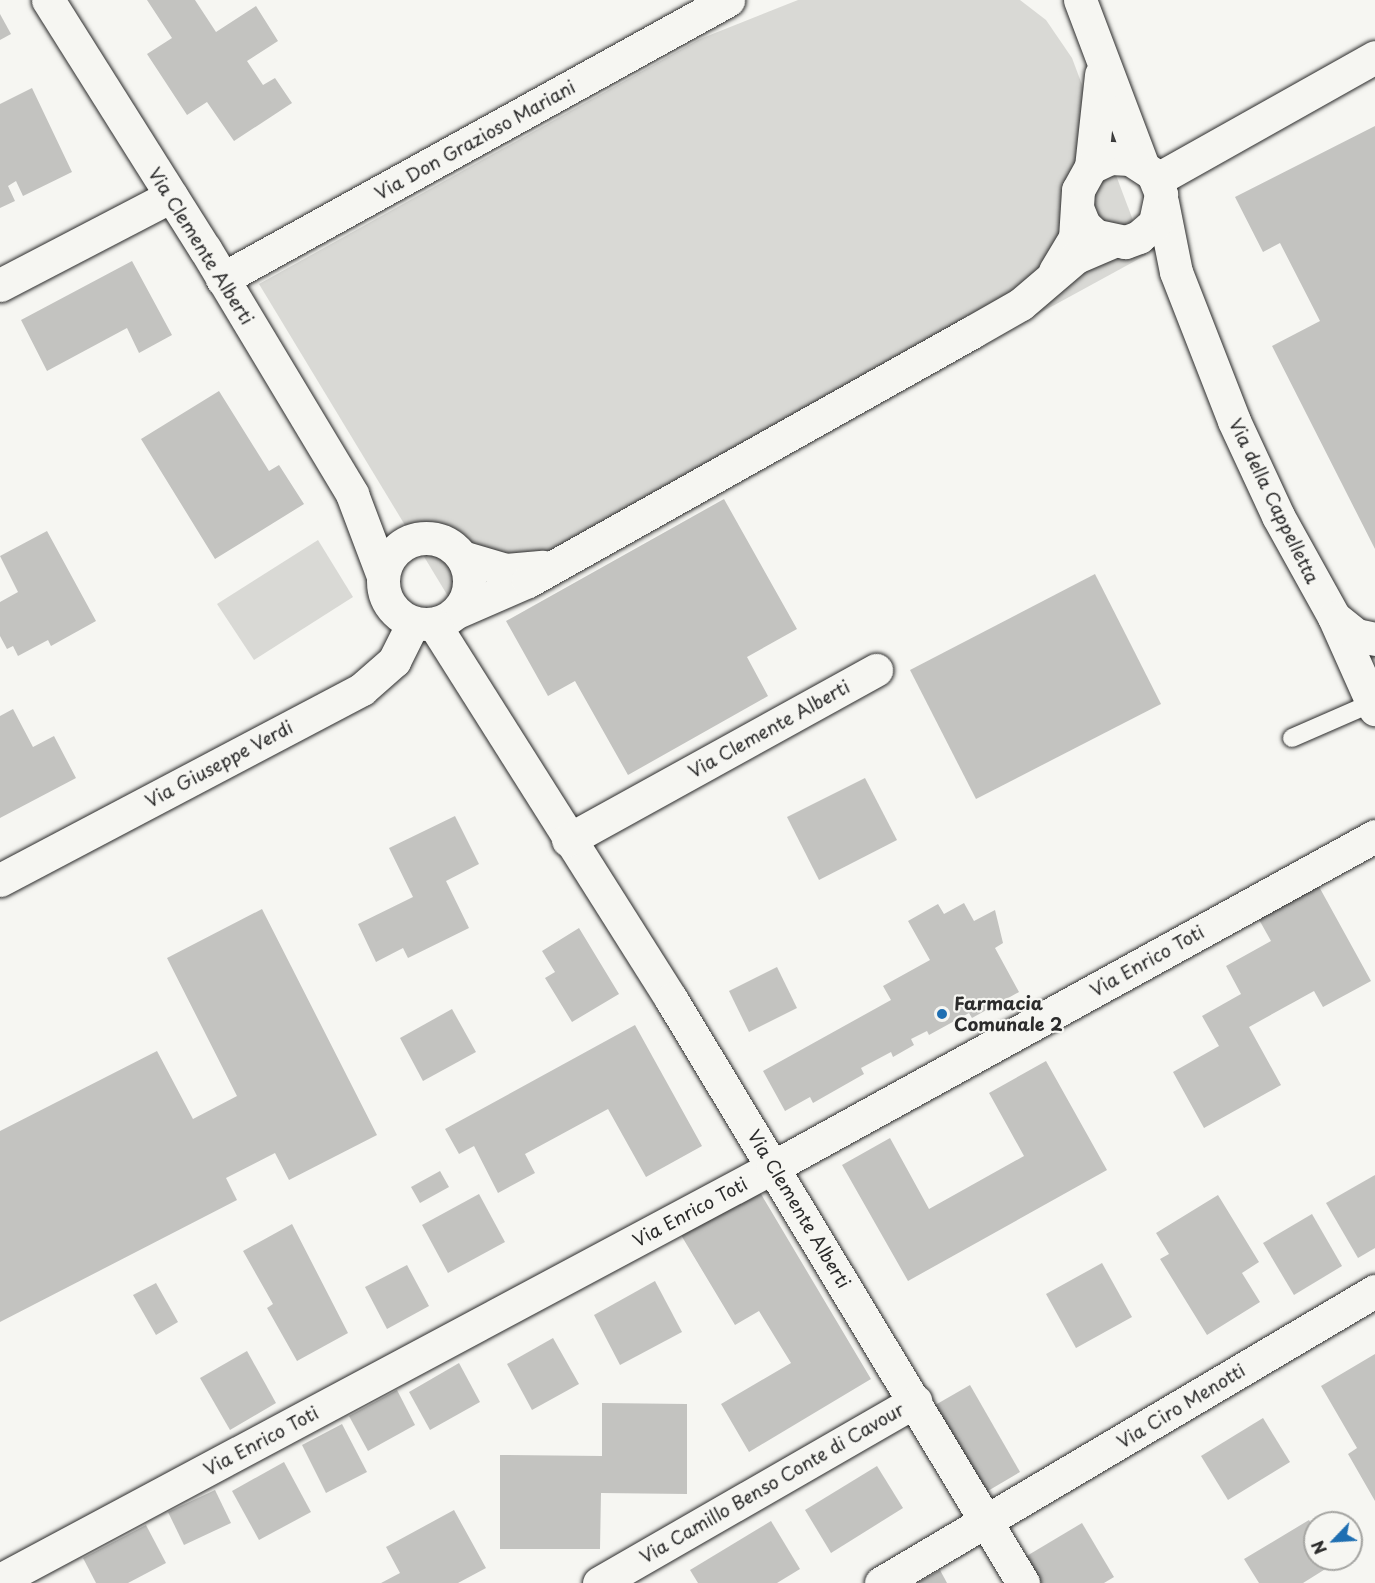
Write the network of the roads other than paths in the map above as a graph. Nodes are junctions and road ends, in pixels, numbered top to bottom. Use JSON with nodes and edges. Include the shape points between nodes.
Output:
{"nodes":[{"id":1,"x":48,"y":0,"type":"edge"},
{"id":2,"x":728,"y":0,"type":"edge"},
{"id":3,"x":1080,"y":0,"type":"edge"},
{"id":4,"x":1375,"y":57,"type":"edge"},
{"id":5,"x":1102,"y":58,"type":"junction"},
{"id":6,"x":1091,"y":167,"type":"junction"},
{"id":7,"x":1153,"y":182,"type":"junction"},
{"id":8,"x":171,"y":196,"type":"junction"},
{"id":9,"x":1078,"y":210,"type":"junction"},
{"id":10,"x":1121,"y":241,"type":"junction"},
{"id":11,"x":222,"y":279,"type":"junction"},
{"id":12,"x":1047,"y":282,"type":"junction"},
{"id":13,"x":0,"y":285,"type":"edge"},
{"id":14,"x":1182,"y":289,"type":"junction"},
{"id":15,"x":352,"y":494,"type":"junction"},
{"id":16,"x":419,"y":538,"type":"junction"},
{"id":17,"x":462,"y":557,"type":"junction"},
{"id":18,"x":550,"y":565,"type":"junction"},
{"id":19,"x":383,"y":576,"type":"junction"},
{"id":20,"x":1334,"y":617,"type":"junction"},
{"id":21,"x":435,"y":620,"type":"junction"},
{"id":22,"x":1375,"y":639,"type":"edge"},
{"id":23,"x":876,"y":670,"type":"dead end"},
{"id":24,"x":1373,"y":706,"type":"edge"},
{"id":25,"x":1292,"y":738,"type":"dead end"},
{"id":26,"x":1375,"y":836,"type":"edge"},
{"id":27,"x":568,"y":840,"type":"junction"},
{"id":28,"x":0,"y":880,"type":"edge"},
{"id":29,"x":773,"y":1167,"type":"junction"},
{"id":30,"x":1375,"y":1291,"type":"edge"},
{"id":31,"x":915,"y":1401,"type":"junction"},
{"id":32,"x":987,"y":1522,"type":"junction"},
{"id":33,"x":0,"y":1580,"type":"edge"},
{"id":34,"x":599,"y":1583,"type":"edge"},
{"id":35,"x":881,"y":1583,"type":"edge"},
{"id":36,"x":1023,"y":1583,"type":"edge"}],
"edges":[{"from":1,"to":8,"type":"street","name":"Via Clemente Alberti"},
{"from":2,"to":11,"type":"street","name":"Via Don Grazioso Mariani"},
{"from":3,"to":5,"type":"street","name":"Via della Cappelletta"},
{"from":4,"to":7,"type":"street"},
{"from":5,"to":6,"type":"street","name":"Via della Cappelletta"},
{"from":5,"to":7,"type":"street","name":"Via della Cappelletta"},
{"from":6,"to":7,"type":"street","via":[[1117,157]]},
{"from":6,"to":9,"type":"street","via":[[1080,184]]},
{"from":7,"to":10,"type":"street","via":[[1155,223]]},
{"from":7,"to":14,"type":"street","name":"Via della Cappelletta"},
{"from":8,"to":11,"type":"street","name":"Via Clemente Alberti"},
{"from":8,"to":13,"type":"street"},
{"from":9,"to":10,"type":"street","via":[[1090,231]]},
{"from":9,"to":12,"type":"street","via":[[1071,246]]},
{"from":10,"to":12,"type":"street","via":[[1076,257]]},
{"from":10,"to":14,"type":"street","name":"Via della Cappelletta","via":[[1161,262]]},
{"from":11,"to":15,"type":"street","name":"Via Clemente Alberti"},
{"from":12,"to":18,"type":"street","via":[[1007,313]]},
{"from":14,"to":20,"type":"street","name":"Via della Cappelletta","via":[[1248,453]]},
{"from":15,"to":16,"type":"street","name":"Via Clemente Alberti","via":[[384,519]]},
{"from":15,"to":19,"type":"street","name":"Via Clemente Alberti"},
{"from":16,"to":17,"type":"street","via":[[447,543]]},
{"from":16,"to":19,"type":"street","via":[[394,551]]},
{"from":17,"to":18,"type":"street","via":[[506,570]]},
{"from":17,"to":21,"type":"street","via":[[469,585]]},
{"from":18,"to":21,"type":"street","via":[[519,585]]},
{"from":19,"to":21,"type":"street","via":[[388,602],[401,617]]},
{"from":20,"to":22,"type":"street","via":[[1356,635]]},
{"from":20,"to":24,"type":"street","name":"Via della Cappelletta"},
{"from":21,"to":27,"type":"street","name":"Via Clemente Alberti"},
{"from":21,"to":28,"type":"street","name":"Via Giuseppe Verdi","via":[[362,689]]},
{"from":23,"to":27,"type":"street","name":"Via Clemente Alberti"},
{"from":24,"to":25,"type":"lane"},
{"from":26,"to":29,"type":"street","name":"Via Enrico Toti"},
{"from":27,"to":29,"type":"street","name":"Via Clemente Alberti"},
{"from":29,"to":31,"type":"street","name":"Via Clemente Alberti"},
{"from":29,"to":33,"type":"street","name":"Via Enrico Toti"},
{"from":30,"to":32,"type":"street","name":"Via Ciro Menotti"},
{"from":31,"to":32,"type":"street","name":"Via Clemente Alberti"},
{"from":31,"to":34,"type":"street","name":"Via Camillo Benso Conte di Cavour"},
{"from":32,"to":35,"type":"street","name":"Via Ciro Menotti"},
{"from":32,"to":36,"type":"street","name":"Via Clemente Alberti"}]}
